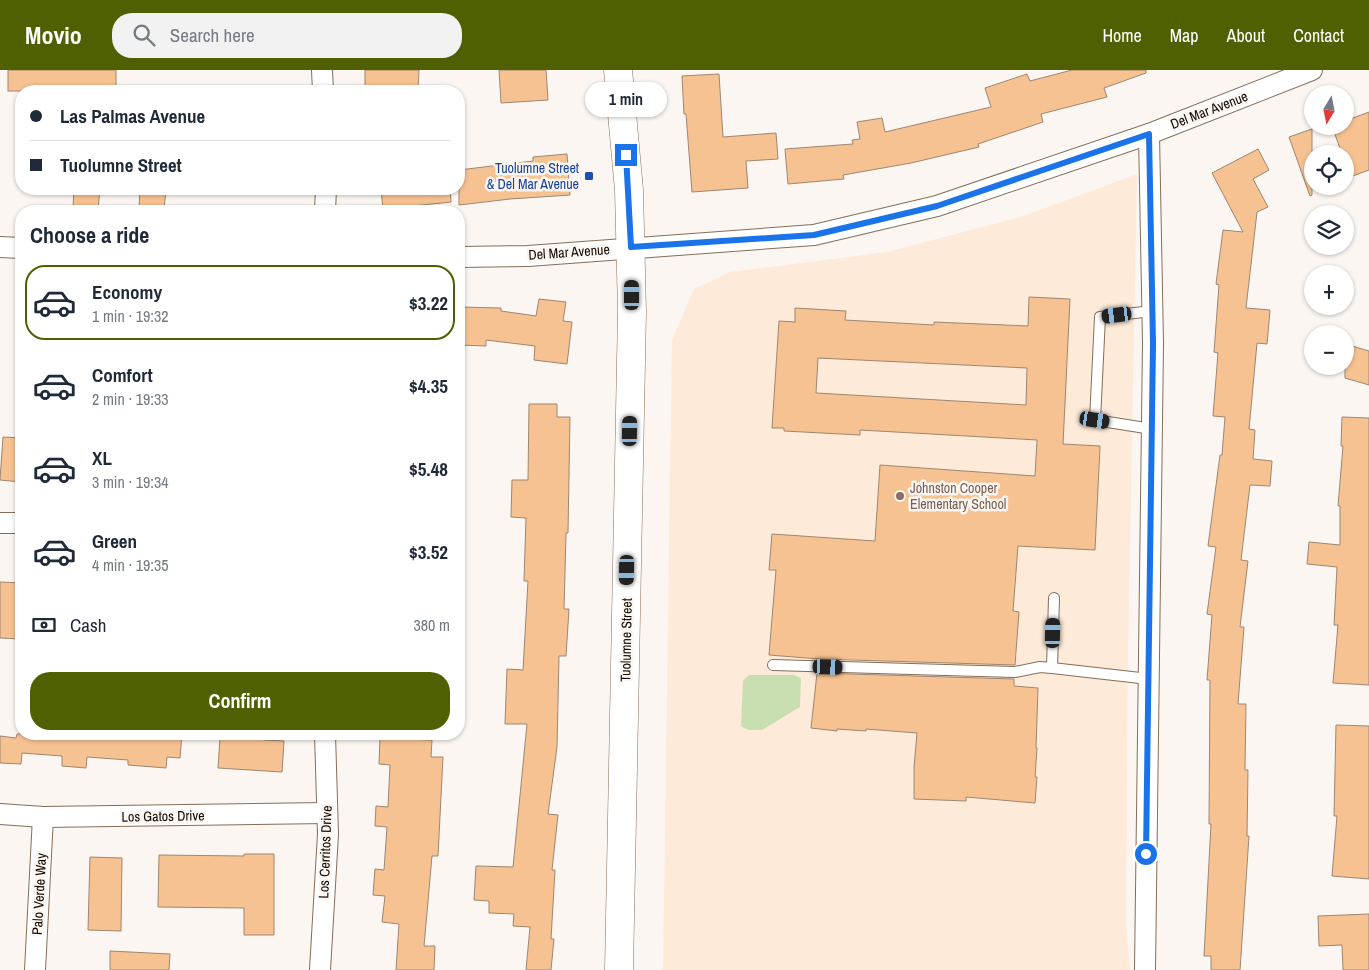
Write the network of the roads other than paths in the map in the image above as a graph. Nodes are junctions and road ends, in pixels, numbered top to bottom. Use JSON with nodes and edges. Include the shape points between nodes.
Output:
{"nodes":[{"id":1,"x":322,"y":70,"type":"edge"},
{"id":2,"x":618,"y":70,"type":"edge"},
{"id":3,"x":1312,"y":70,"type":"edge"},
{"id":4,"x":323,"y":85,"type":"edge"},
{"id":5,"x":1149,"y":134,"type":"junction"},
{"id":6,"x":0,"y":247,"type":"edge"},
{"id":7,"x":631,"y":247,"type":"junction"},
{"id":8,"x":15,"y":248,"type":"edge"},
{"id":9,"x":465,"y":257,"type":"edge"},
{"id":10,"x":1152,"y":311,"type":"junction"},
{"id":11,"x":1152,"y":428,"type":"junction"},
{"id":12,"x":0,"y":523,"type":"edge"},
{"id":13,"x":15,"y":523,"type":"edge"},
{"id":14,"x":1054,"y":598,"type":"dead end"},
{"id":15,"x":772,"y":665,"type":"dead end"},
{"id":16,"x":1052,"y":668,"type":"junction"},
{"id":17,"x":1148,"y":679,"type":"junction"},
{"id":18,"x":324,"y":740,"type":"edge"},
{"id":19,"x":327,"y":813,"type":"junction"},
{"id":20,"x":0,"y":814,"type":"edge"},
{"id":21,"x":43,"y":817,"type":"junction"},
{"id":22,"x":35,"y":970,"type":"edge"},
{"id":23,"x":320,"y":970,"type":"edge"},
{"id":24,"x":619,"y":970,"type":"edge"},
{"id":25,"x":1145,"y":970,"type":"edge"}],
"edges":[{"from":1,"to":4,"type":"street"},
{"from":2,"to":7,"type":"main road","name":"Tuolumne Street"},
{"from":3,"to":5,"type":"street","name":"Del Mar Avenue"},
{"from":5,"to":7,"type":"street","name":"Del Mar Avenue","via":[[937,206],[814,235]]},
{"from":5,"to":10,"type":"street"},
{"from":6,"to":8,"type":"street"},
{"from":7,"to":9,"type":"street","name":"Del Mar Avenue","via":[[528,256]]},
{"from":7,"to":24,"type":"main road","name":"Tuolumne Street"},
{"from":10,"to":11,"type":"street"},
{"from":10,"to":11,"type":"lane","via":[[1100,317],[1095,420]]},
{"from":11,"to":17,"type":"street"},
{"from":12,"to":13,"type":"street"},
{"from":14,"to":16,"type":"lane"},
{"from":15,"to":16,"type":"lane","via":[[1015,672]]},
{"from":16,"to":17,"type":"lane"},
{"from":17,"to":25,"type":"street"},
{"from":18,"to":19,"type":"street","name":"Los Cerritos Drive"},
{"from":19,"to":21,"type":"street","name":"Los Gatos Drive"},
{"from":19,"to":23,"type":"street","name":"Los Cerritos Drive"},
{"from":20,"to":21,"type":"street","name":"Los Gatos Drive"},
{"from":21,"to":22,"type":"street","name":"Palo Verde Way"}]}
